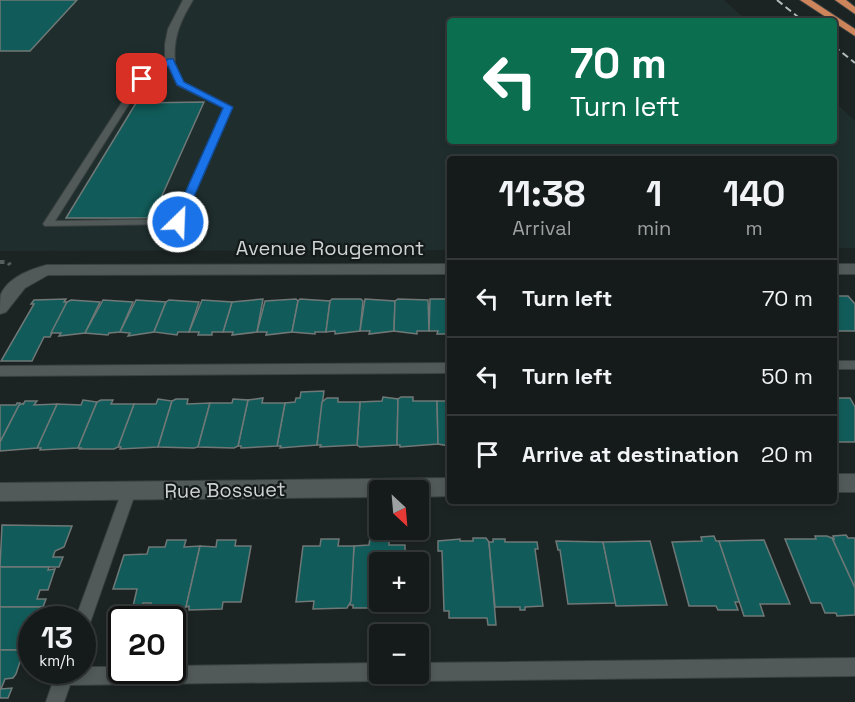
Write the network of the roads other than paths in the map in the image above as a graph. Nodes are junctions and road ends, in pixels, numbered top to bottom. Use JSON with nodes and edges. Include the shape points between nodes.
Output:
{"nodes":[{"id":1,"x":188,"y":0,"type":"edge"},
{"id":2,"x":805,"y":0,"type":"edge"},
{"id":3,"x":820,"y":0,"type":"edge"},
{"id":4,"x":840,"y":0,"type":"edge"},
{"id":5,"x":855,"y":11,"type":"edge"},
{"id":6,"x":833,"y":18,"type":"edge"},
{"id":7,"x":837,"y":20,"type":"edge"},
{"id":8,"x":855,"y":32,"type":"edge"},
{"id":9,"x":170,"y":61,"type":"junction"},
{"id":10,"x":447,"y":269,"type":"edge"},
{"id":11,"x":837,"y":269,"type":"edge"},
{"id":12,"x":855,"y":269,"type":"edge"},
{"id":13,"x":0,"y":308,"type":"edge"},
{"id":14,"x":837,"y":365,"type":"edge"},
{"id":15,"x":855,"y":365,"type":"edge"},
{"id":16,"x":447,"y":368,"type":"edge"},
{"id":17,"x":0,"y":371,"type":"edge"},
{"id":18,"x":837,"y":483,"type":"edge"},
{"id":19,"x":855,"y":483,"type":"edge"},
{"id":20,"x":447,"y":487,"type":"edge"},
{"id":21,"x":129,"y":491,"type":"junction"},
{"id":22,"x":0,"y":492,"type":"edge"},
{"id":23,"x":88,"y":606,"type":"edge"},
{"id":24,"x":855,"y":667,"type":"edge"},
{"id":25,"x":369,"y":672,"type":"edge"},
{"id":26,"x":429,"y":672,"type":"edge"},
{"id":27,"x":96,"y":673,"type":"edge"},
{"id":28,"x":61,"y":684,"type":"edge"},
{"id":29,"x":55,"y":702,"type":"edge"}],
"edges":[{"from":1,"to":9,"type":"street","via":[[169,37]]},
{"from":2,"to":6,"type":"highway"},
{"from":3,"to":8,"type":"highway"},
{"from":4,"to":5,"type":"highway"},
{"from":7,"to":8,"type":"highway"},
{"from":9,"to":9,"type":"lane","via":[[140,81],[48,224],[178,222],[228,107],[180,83]]},
{"from":10,"to":13,"type":"street","name":"Avenue Rougemont","via":[[64,270],[31,275],[19,282]]},
{"from":11,"to":12,"type":"street"},
{"from":14,"to":15,"type":"lane"},
{"from":16,"to":17,"type":"lane"},
{"from":18,"to":19,"type":"street"},
{"from":20,"to":21,"type":"street","name":"Rue Bossuet"},
{"from":21,"to":22,"type":"street","name":"Rue Bossuet"},
{"from":21,"to":23,"type":"lane"},
{"from":24,"to":26,"type":"lane"},
{"from":25,"to":27,"type":"lane"},
{"from":28,"to":29,"type":"lane"}]}
